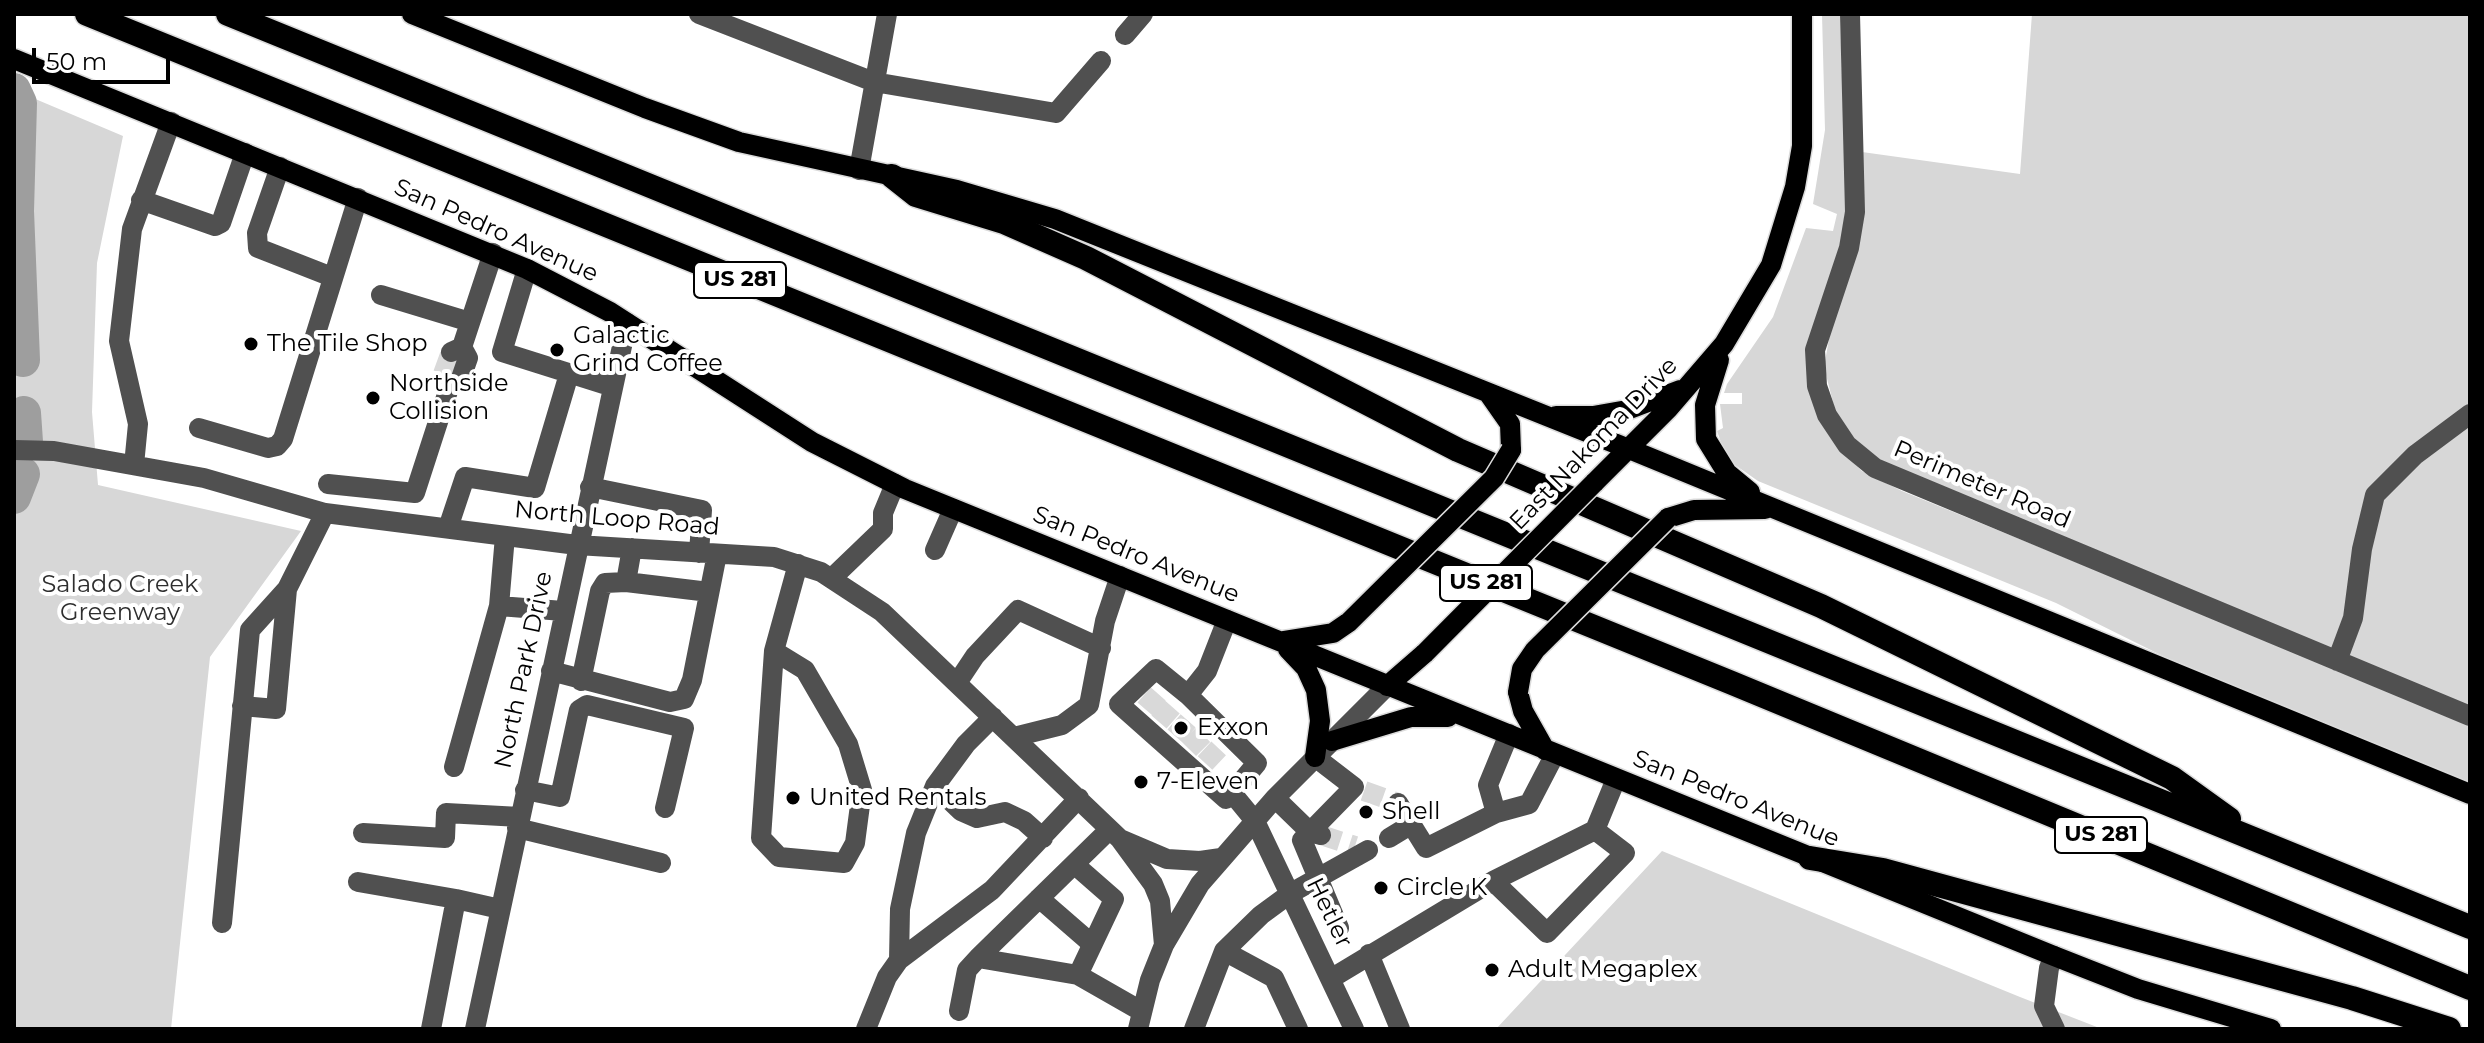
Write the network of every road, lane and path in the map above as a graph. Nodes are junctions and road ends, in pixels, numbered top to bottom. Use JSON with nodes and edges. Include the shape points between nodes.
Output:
{"nodes":[{"id":1,"x":87,"y":14,"type":"edge"},
{"id":2,"x":228,"y":14,"type":"edge"},
{"id":3,"x":412,"y":14,"type":"edge"},
{"id":4,"x":699,"y":14,"type":"edge"},
{"id":5,"x":887,"y":14,"type":"edge"},
{"id":6,"x":1143,"y":14,"type":"edge"},
{"id":7,"x":1802,"y":14,"type":"edge"},
{"id":8,"x":1850,"y":14,"type":"edge"},
{"id":9,"x":1125,"y":35,"type":"dead end"},
{"id":10,"x":14,"y":59,"type":"edge"},
{"id":11,"x":1101,"y":61,"type":"dead end"},
{"id":12,"x":874,"y":82,"type":"junction"},
{"id":13,"x":171,"y":122,"type":"junction"},
{"id":14,"x":245,"y":153,"type":"junction"},
{"id":15,"x":280,"y":167,"type":"junction"},
{"id":16,"x":859,"y":170,"type":"junction"},
{"id":17,"x":892,"y":176,"type":"junction"},
{"id":18,"x":358,"y":198,"type":"junction"},
{"id":19,"x":141,"y":200,"type":"junction"},
{"id":20,"x":493,"y":253,"type":"junction"},
{"id":21,"x":527,"y":269,"type":"junction"},
{"id":22,"x":332,"y":277,"type":"junction"},
{"id":23,"x":381,"y":295,"type":"dead end"},
{"id":24,"x":470,"y":322,"type":"junction"},
{"id":25,"x":627,"y":323,"type":"junction"},
{"id":26,"x":1724,"y":344,"type":"junction"},
{"id":27,"x":569,"y":374,"type":"junction"},
{"id":28,"x":1691,"y":384,"type":"junction"},
{"id":29,"x":613,"y":387,"type":"junction"},
{"id":30,"x":1489,"y":394,"type":"junction"},
{"id":31,"x":2470,"y":414,"type":"edge"},
{"id":32,"x":1541,"y":415,"type":"junction"},
{"id":33,"x":199,"y":428,"type":"dead end"},
{"id":34,"x":1629,"y":449,"type":"junction"},
{"id":35,"x":14,"y":450,"type":"edge"},
{"id":36,"x":134,"y":465,"type":"junction"},
{"id":37,"x":328,"y":484,"type":"dead end"},
{"id":38,"x":895,"y":484,"type":"junction"},
{"id":39,"x":590,"y":487,"type":"junction"},
{"id":40,"x":415,"y":493,"type":"junction"},
{"id":41,"x":1773,"y":508,"type":"junction"},
{"id":42,"x":953,"y":509,"type":"junction"},
{"id":43,"x":325,"y":513,"type":"junction"},
{"id":44,"x":406,"y":523,"type":"junction"},
{"id":45,"x":448,"y":528,"type":"junction"},
{"id":46,"x":505,"y":536,"type":"junction"},
{"id":47,"x":577,"y":545,"type":"junction"},
{"id":48,"x":632,"y":548,"type":"junction"},
{"id":49,"x":935,"y":550,"type":"dead end"},
{"id":50,"x":708,"y":553,"type":"junction"},
{"id":51,"x":798,"y":564,"type":"junction"},
{"id":52,"x":1120,"y":576,"type":"junction"},
{"id":53,"x":832,"y":578,"type":"junction"},
{"id":54,"x":626,"y":582,"type":"junction"},
{"id":55,"x":287,"y":589,"type":"junction"},
{"id":56,"x":709,"y":592,"type":"junction"},
{"id":57,"x":499,"y":606,"type":"junction"},
{"id":58,"x":563,"y":611,"type":"junction"},
{"id":59,"x":1227,"y":620,"type":"junction"},
{"id":60,"x":1279,"y":641,"type":"junction"},
{"id":61,"x":1101,"y":648,"type":"junction"},
{"id":62,"x":774,"y":651,"type":"junction"},
{"id":63,"x":2337,"y":661,"type":"junction"},
{"id":64,"x":551,"y":671,"type":"junction"},
{"id":65,"x":581,"y":681,"type":"junction"},
{"id":66,"x":957,"y":683,"type":"junction"},
{"id":67,"x":1387,"y":686,"type":"junction"},
{"id":68,"x":544,"y":702,"type":"junction"},
{"id":69,"x":242,"y":706,"type":"junction"},
{"id":70,"x":1187,"y":706,"type":"junction"},
{"id":71,"x":579,"y":710,"type":"junction"},
{"id":72,"x":2470,"y":716,"type":"edge"},
{"id":73,"x":993,"y":717,"type":"junction"},
{"id":74,"x":1474,"y":720,"type":"junction"},
{"id":75,"x":1509,"y":734,"type":"junction"},
{"id":76,"x":1014,"y":737,"type":"junction"},
{"id":77,"x":1332,"y":741,"type":"junction"},
{"id":78,"x":1550,"y":752,"type":"junction"},
{"id":79,"x":1315,"y":757,"type":"junction"},
{"id":80,"x":454,"y":767,"type":"dead end"},
{"id":81,"x":1616,"y":779,"type":"junction"},
{"id":82,"x":935,"y":786,"type":"junction"},
{"id":83,"x":525,"y":790,"type":"junction"},
{"id":84,"x":1232,"y":793,"type":"junction"},
{"id":85,"x":2470,"y":794,"type":"edge"},
{"id":86,"x":1079,"y":798,"type":"junction"},
{"id":87,"x":1275,"y":798,"type":"junction"},
{"id":88,"x":1398,"y":803,"type":"tunnel mouth"},
{"id":89,"x":665,"y":808,"type":"dead end"},
{"id":90,"x":1496,"y":813,"type":"junction"},
{"id":91,"x":1255,"y":821,"type":"junction"},
{"id":92,"x":519,"y":823,"type":"junction"},
{"id":93,"x":1412,"y":824,"type":"junction"},
{"id":94,"x":1595,"y":830,"type":"junction"},
{"id":95,"x":363,"y":833,"type":"dead end"},
{"id":96,"x":1114,"y":834,"type":"junction"},
{"id":97,"x":1315,"y":834,"type":"junction"},
{"id":98,"x":1043,"y":838,"type":"junction"},
{"id":99,"x":1389,"y":838,"type":"dead end"},
{"id":100,"x":2260,"y":841,"type":"junction"},
{"id":101,"x":1355,"y":846,"type":"dead end"},
{"id":102,"x":1221,"y":858,"type":"junction"},
{"id":103,"x":1810,"y":858,"type":"junction"},
{"id":104,"x":661,"y":863,"type":"dead end"},
{"id":105,"x":1074,"y":864,"type":"junction"},
{"id":106,"x":1318,"y":879,"type":"junction"},
{"id":107,"x":1493,"y":881,"type":"junction"},
{"id":108,"x":358,"y":882,"type":"dead end"},
{"id":109,"x":1291,"y":893,"type":"junction"},
{"id":110,"x":1039,"y":898,"type":"junction"},
{"id":111,"x":456,"y":899,"type":"junction"},
{"id":112,"x":500,"y":909,"type":"junction"},
{"id":113,"x":222,"y":923,"type":"dead end"},
{"id":114,"x":2470,"y":927,"type":"edge"},
{"id":115,"x":1339,"y":928,"type":"dead end"},
{"id":116,"x":1092,"y":944,"type":"junction"},
{"id":117,"x":1164,"y":945,"type":"junction"},
{"id":118,"x":1224,"y":951,"type":"junction"},
{"id":119,"x":1369,"y":954,"type":"junction"},
{"id":120,"x":2054,"y":956,"type":"junction"},
{"id":121,"x":978,"y":958,"type":"junction"},
{"id":122,"x":899,"y":960,"type":"junction"},
{"id":123,"x":1078,"y":975,"type":"junction"},
{"id":124,"x":1332,"y":978,"type":"junction"},
{"id":125,"x":2470,"y":988,"type":"edge"},
{"id":126,"x":959,"y":1011,"type":"dead end"},
{"id":127,"x":1140,"y":1020,"type":"edge"},
{"id":128,"x":431,"y":1029,"type":"edge"},
{"id":129,"x":475,"y":1029,"type":"edge"},
{"id":130,"x":866,"y":1029,"type":"edge"},
{"id":131,"x":1194,"y":1029,"type":"edge"},
{"id":132,"x":1298,"y":1029,"type":"edge"},
{"id":133,"x":1354,"y":1029,"type":"edge"},
{"id":134,"x":1400,"y":1029,"type":"edge"},
{"id":135,"x":2055,"y":1029,"type":"edge"},
{"id":136,"x":2271,"y":1029,"type":"edge"},
{"id":137,"x":2449,"y":1029,"type":"edge"}],
"edges":[{"from":1,"to":125,"type":"highway","number":"US 281"},
{"from":2,"to":100,"type":"highway","number":"US 281"},
{"from":3,"to":16,"type":"main road","via":[[676,121],[771,151]]},
{"from":4,"to":12,"type":"street"},
{"from":5,"to":12,"type":"street"},
{"from":6,"to":9,"type":"street"},
{"from":7,"to":26,"type":"main road","name":"East Nakoma Drive","via":[[1804,104],[1795,187],[1771,265]]},
{"from":8,"to":63,"type":"street","name":"Perimeter Road","via":[[1855,212],[1849,248],[1815,350],[1817,386],[1827,415],[1847,445],[1875,468]]},
{"from":10,"to":13,"type":"main road","name":"San Pedro Avenue"},
{"from":11,"to":12,"type":"street","via":[[1056,113]]},
{"from":12,"to":16,"type":"street"},
{"from":13,"to":14,"type":"main road","name":"San Pedro Avenue"},
{"from":13,"to":19,"type":"street"},
{"from":14,"to":15,"type":"main road","name":"San Pedro Avenue"},
{"from":14,"to":19,"type":"street","via":[[221,223],[215,226]]},
{"from":15,"to":18,"type":"main road","name":"San Pedro Avenue"},
{"from":15,"to":22,"type":"street","via":[[257,233],[258,248]]},
{"from":16,"to":17,"type":"main road"},
{"from":17,"to":30,"type":"main road","via":[[1055,219]]},
{"from":17,"to":100,"type":"highway","via":[[916,195],[1004,222],[1086,258],[1458,450],[1821,606],[2172,778]]},
{"from":18,"to":20,"type":"main road","name":"San Pedro Avenue"},
{"from":18,"to":22,"type":"street"},
{"from":19,"to":36,"type":"street","via":[[132,229],[119,341],[138,424]]},
{"from":20,"to":21,"type":"main road","name":"San Pedro Avenue"},
{"from":20,"to":24,"type":"street"},
{"from":21,"to":25,"type":"main road","name":"San Pedro Avenue"},
{"from":21,"to":27,"type":"street","via":[[502,352]]},
{"from":22,"to":33,"type":"street","via":[[277,446]]},
{"from":23,"to":24,"type":"street"},
{"from":24,"to":40,"type":"street","via":[[456,350],[468,358],[460,381],[446,381]]},
{"from":25,"to":29,"type":"street","name":"North Park Drive"},
{"from":25,"to":38,"type":"main road","name":"San Pedro Avenue","via":[[812,442]]},
{"from":26,"to":28,"type":"main road","name":"East Nakoma Drive"},
{"from":26,"to":41,"type":"main road","via":[[1706,395],[1706,439],[1727,473]]},
{"from":27,"to":29,"type":"street"},
{"from":27,"to":45,"type":"street","via":[[535,488],[465,477]]},
{"from":28,"to":32,"type":"main road","via":[[1617,412]]},
{"from":28,"to":34,"type":"main road","name":"East Nakoma Drive"},
{"from":29,"to":39,"type":"street","name":"North Park Drive"},
{"from":30,"to":32,"type":"main road"},
{"from":30,"to":60,"type":"main road","bridge":true,"via":[[1510,424],[1511,450],[1494,478],[1349,622],[1333,633]]},
{"from":31,"to":63,"type":"street","via":[[2415,455],[2375,495],[2353,618]]},
{"from":32,"to":34,"type":"main road"},
{"from":34,"to":41,"type":"main road"},
{"from":34,"to":67,"type":"main road","name":"East Nakoma Drive","bridge":true},
{"from":35,"to":36,"type":"street","name":"North Loop Road"},
{"from":36,"to":43,"type":"street","name":"North Loop Road","via":[[204,478]]},
{"from":37,"to":40,"type":"street"},
{"from":38,"to":42,"type":"main road","name":"San Pedro Avenue"},
{"from":38,"to":53,"type":"street","via":[[883,513],[883,529]]},
{"from":39,"to":47,"type":"street","name":"North Park Drive"},
{"from":39,"to":50,"type":"street","via":[[702,510]]},
{"from":40,"to":44,"type":"street"},
{"from":41,"to":78,"type":"main road","bridge":true,"via":[[1694,510],[1668,518],[1535,650],[1522,669],[1518,692],[1523,711]]},
{"from":41,"to":85,"type":"main road"},
{"from":42,"to":49,"type":"street"},
{"from":42,"to":52,"type":"main road","name":"San Pedro Avenue"},
{"from":43,"to":44,"type":"street","name":"North Loop Road"},
{"from":43,"to":55,"type":"street"},
{"from":44,"to":45,"type":"street","name":"North Loop Road"},
{"from":45,"to":46,"type":"street","name":"North Loop Road"},
{"from":46,"to":47,"type":"street","name":"North Loop Road"},
{"from":46,"to":57,"type":"street"},
{"from":47,"to":48,"type":"street","name":"North Loop Road"},
{"from":47,"to":58,"type":"street","name":"North Park Drive"},
{"from":48,"to":50,"type":"street","name":"North Loop Road"},
{"from":48,"to":54,"type":"street"},
{"from":50,"to":51,"type":"street","name":"North Loop Road","via":[[774,557]]},
{"from":50,"to":56,"type":"street"},
{"from":51,"to":53,"type":"street","name":"North Loop Road"},
{"from":51,"to":62,"type":"street"},
{"from":52,"to":59,"type":"main road","name":"San Pedro Avenue"},
{"from":52,"to":61,"type":"street"},
{"from":53,"to":66,"type":"street","name":"North Loop Road","via":[[882,612]]},
{"from":54,"to":56,"type":"street"},
{"from":54,"to":65,"type":"street","via":[[605,583],[600,591]]},
{"from":55,"to":69,"type":"street","via":[[250,630]]},
{"from":55,"to":69,"type":"street","via":[[276,709]]},
{"from":56,"to":65,"type":"street","via":[[684,699],[670,702]]},
{"from":57,"to":58,"type":"street"},
{"from":57,"to":80,"type":"street"},
{"from":58,"to":64,"type":"street","name":"North Park Drive"},
{"from":59,"to":60,"type":"main road","name":"San Pedro Avenue"},
{"from":59,"to":70,"type":"street"},
{"from":60,"to":67,"type":"main road","name":"San Pedro Avenue"},
{"from":60,"to":79,"type":"main road","via":[[1306,668],[1316,690],[1320,721]]},
{"from":61,"to":66,"type":"street","via":[[1018,610]]},
{"from":61,"to":76,"type":"street","via":[[1089,705],[1062,725]]},
{"from":62,"to":62,"type":"street","via":[[761,838],[779,857],[844,863],[855,843],[862,790],[848,744],[805,670]]},
{"from":63,"to":72,"type":"street","name":"Perimeter Road"},
{"from":64,"to":65,"type":"street"},
{"from":64,"to":68,"type":"street","name":"North Park Drive"},
{"from":66,"to":73,"type":"street","name":"North Loop Road"},
{"from":67,"to":74,"type":"main road","name":"San Pedro Avenue"},
{"from":67,"to":77,"type":"street","name":"East Nakoma Drive"},
{"from":68,"to":71,"type":"street"},
{"from":68,"to":83,"type":"street","name":"North Park Drive"},
{"from":69,"to":113,"type":"street"},
{"from":70,"to":84,"type":"street","via":[[1257,763]]},
{"from":70,"to":84,"type":"street","via":[[1156,669],[1119,704],[1170,740],[1226,799]]},
{"from":71,"to":83,"type":"street","via":[[560,797]]},
{"from":71,"to":89,"type":"street","via":[[587,705],[684,728]]},
{"from":73,"to":76,"type":"street","name":"North Loop Road"},
{"from":73,"to":82,"type":"street"},
{"from":74,"to":75,"type":"main road","name":"San Pedro Avenue"},
{"from":74,"to":77,"type":"main road","via":[[1421,716]]},
{"from":75,"to":78,"type":"main road","name":"San Pedro Avenue"},
{"from":75,"to":90,"type":"street","via":[[1488,785]]},
{"from":76,"to":86,"type":"street","name":"North Loop Road"},
{"from":77,"to":79,"type":"street","name":"East Nakoma Drive"},
{"from":78,"to":81,"type":"main road","name":"San Pedro Avenue"},
{"from":78,"to":90,"type":"street","via":[[1529,804]]},
{"from":79,"to":87,"type":"street","name":"East Nakoma Drive"},
{"from":79,"to":97,"type":"street","via":[[1359,789]]},
{"from":81,"to":94,"type":"street"},
{"from":81,"to":103,"type":"main road","name":"San Pedro Avenue"},
{"from":82,"to":98,"type":"street","via":[[961,811],[977,818],[1005,812]]},
{"from":82,"to":122,"type":"street","via":[[916,833],[900,909]]},
{"from":83,"to":92,"type":"street","name":"North Park Drive"},
{"from":84,"to":91,"type":"street","name":"Hetler"},
{"from":86,"to":96,"type":"street","name":"North Loop Road"},
{"from":86,"to":98,"type":"street"},
{"from":87,"to":91,"type":"street","name":"East Nakoma Drive"},
{"from":87,"to":97,"type":"street"},
{"from":88,"to":93,"type":"street"},
{"from":90,"to":93,"type":"street","via":[[1426,848]]},
{"from":91,"to":102,"type":"street","name":"East Nakoma Drive"},
{"from":91,"to":109,"type":"street","name":"Hetler"},
{"from":92,"to":95,"type":"street","via":[[446,813],[445,838]]},
{"from":92,"to":104,"type":"street"},
{"from":92,"to":112,"type":"street","name":"North Park Drive"},
{"from":93,"to":99,"type":"street"},
{"from":94,"to":107,"type":"street"},
{"from":94,"to":107,"type":"street","via":[[1625,853],[1547,933]]},
{"from":96,"to":102,"type":"street","name":"North Loop Road","via":[[1167,859]]},
{"from":96,"to":105,"type":"street"},
{"from":96,"to":117,"type":"street","name":"North Loop Road","via":[[1153,884]]},
{"from":97,"to":106,"type":"street","via":[[1302,840]]},
{"from":98,"to":122,"type":"street","via":[[992,890]]},
{"from":100,"to":114,"type":"highway","number":"US 281"},
{"from":101,"to":106,"type":"street","via":[[1368,850]]},
{"from":102,"to":117,"type":"street","name":"East Nakoma Drive"},
{"from":103,"to":120,"type":"main road","name":"San Pedro Avenue"},
{"from":103,"to":137,"type":"highway","via":[[1883,870]]},
{"from":105,"to":110,"type":"street"},
{"from":105,"to":116,"type":"street","via":[[1114,899]]},
{"from":106,"to":109,"type":"street"},
{"from":106,"to":115,"type":"street"},
{"from":107,"to":119,"type":"street"},
{"from":108,"to":111,"type":"street"},
{"from":109,"to":118,"type":"street"},
{"from":109,"to":124,"type":"street","name":"Hetler"},
{"from":110,"to":116,"type":"street"},
{"from":110,"to":121,"type":"street"},
{"from":111,"to":112,"type":"street"},
{"from":111,"to":128,"type":"street"},
{"from":112,"to":129,"type":"street","name":"North Park Drive"},
{"from":116,"to":123,"type":"street"},
{"from":117,"to":127,"type":"street","name":"East Nakoma Drive"},
{"from":118,"to":131,"type":"street"},
{"from":118,"to":132,"type":"street","via":[[1274,978]]},
{"from":119,"to":124,"type":"street"},
{"from":119,"to":134,"type":"street"},
{"from":120,"to":135,"type":"street","via":[[2044,1006]]},
{"from":120,"to":136,"type":"main road","name":"San Pedro Avenue","via":[[2150,993]]},
{"from":121,"to":123,"type":"street"},
{"from":121,"to":126,"type":"street","via":[[967,970]]},
{"from":122,"to":130,"type":"street"},
{"from":123,"to":127,"type":"street"},
{"from":124,"to":133,"type":"street","name":"Hetler"}]}
